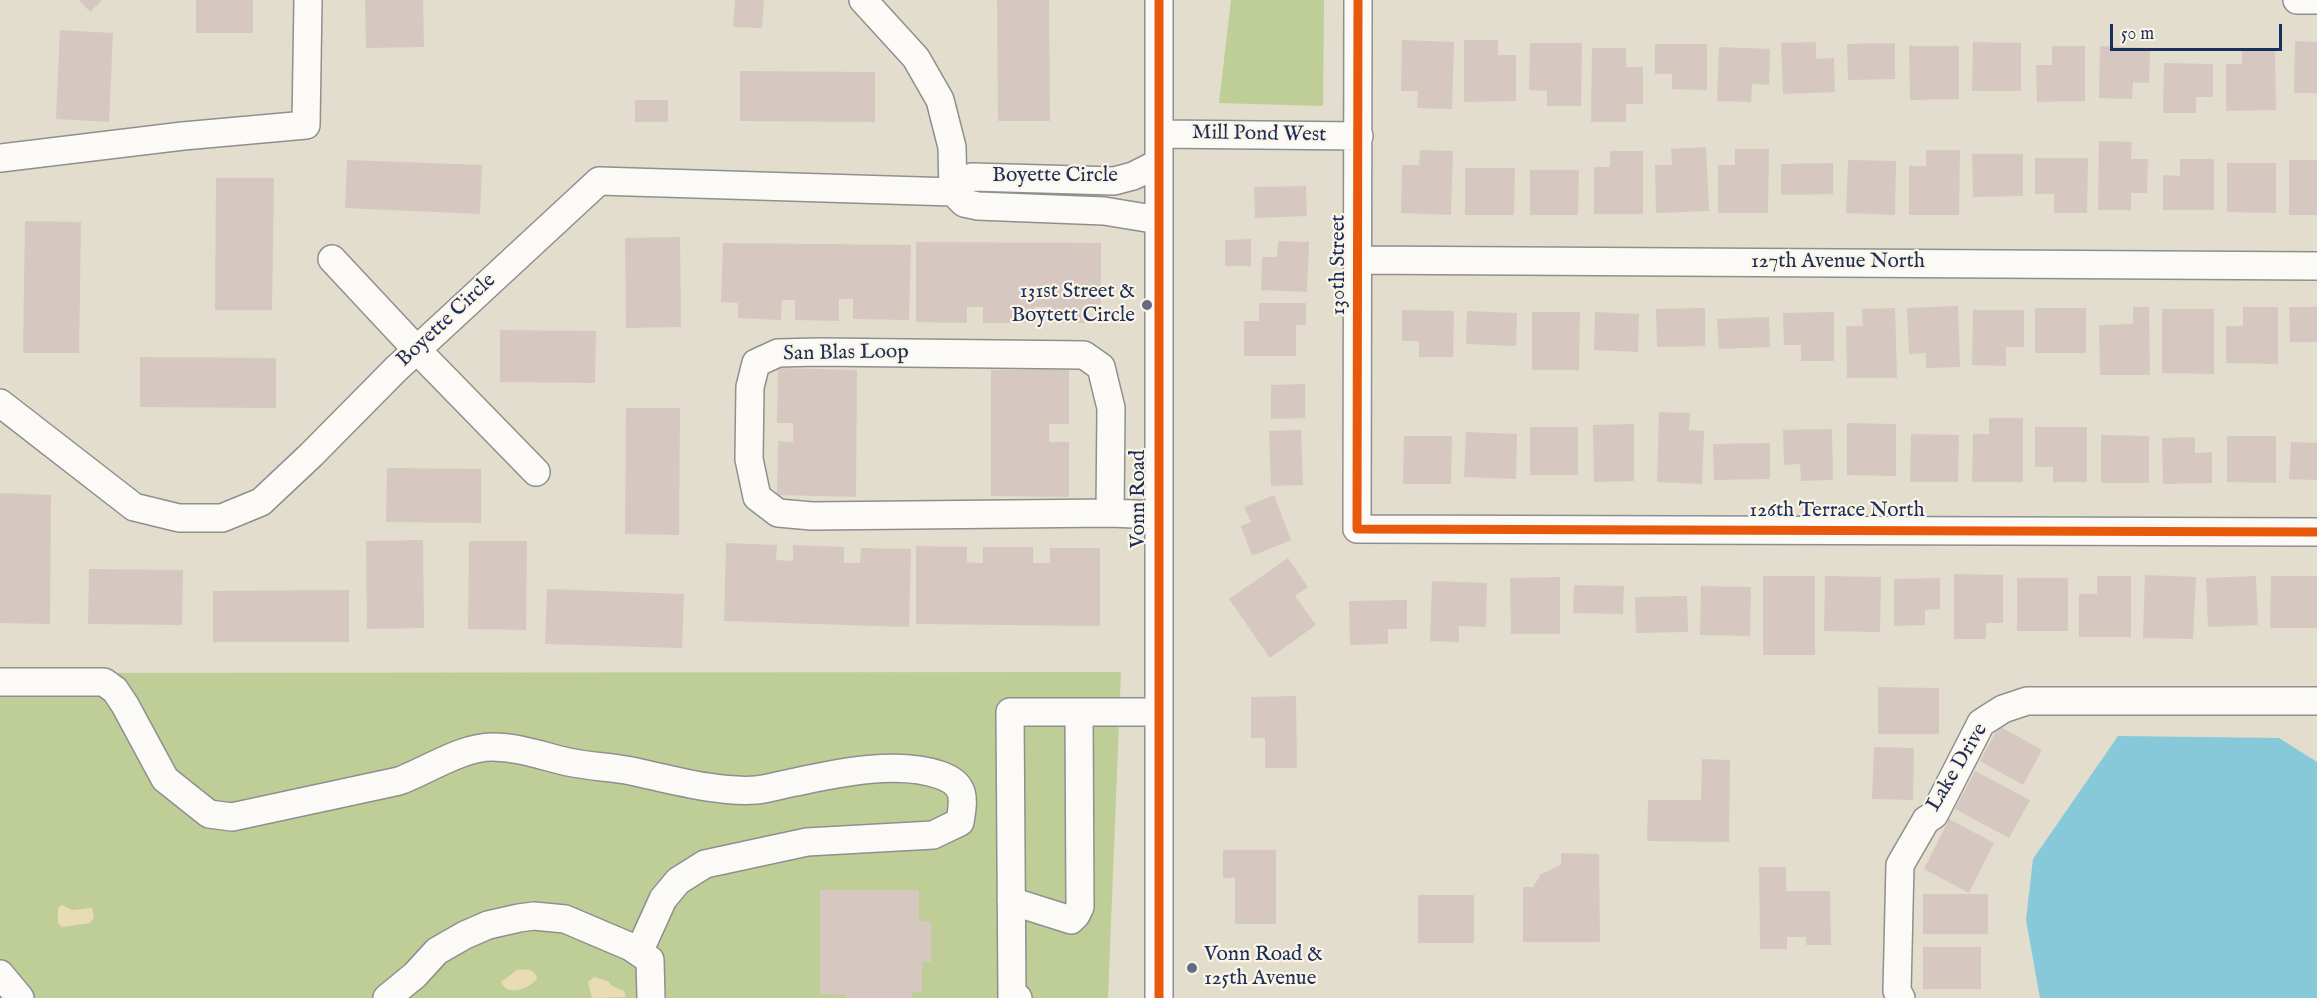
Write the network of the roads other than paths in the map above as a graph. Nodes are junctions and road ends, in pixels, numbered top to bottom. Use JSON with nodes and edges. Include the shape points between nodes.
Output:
{"nodes":[{"id":1,"x":308,"y":0,"type":"edge"},
{"id":2,"x":863,"y":0,"type":"edge"},
{"id":3,"x":1159,"y":0,"type":"edge"},
{"id":4,"x":1358,"y":0,"type":"edge"},
{"id":5,"x":2297,"y":0,"type":"edge"},
{"id":6,"x":2317,"y":0,"type":"edge"},
{"id":7,"x":1159,"y":134,"type":"junction"},
{"id":8,"x":1359,"y":136,"type":"junction"},
{"id":9,"x":0,"y":158,"type":"edge"},
{"id":10,"x":1159,"y":163,"type":"junction"},
{"id":11,"x":953,"y":192,"type":"junction"},
{"id":12,"x":1159,"y":220,"type":"junction"},
{"id":13,"x":332,"y":259,"type":"dead end"},
{"id":14,"x":1358,"y":260,"type":"junction"},
{"id":15,"x":2317,"y":266,"type":"edge"},
{"id":16,"x":417,"y":350,"type":"junction"},
{"id":17,"x":0,"y":403,"type":"edge"},
{"id":18,"x":536,"y":472,"type":"dead end"},
{"id":19,"x":1110,"y":513,"type":"junction"},
{"id":20,"x":1158,"y":515,"type":"junction"},
{"id":21,"x":1357,"y":529,"type":"joint"},
{"id":22,"x":2317,"y":532,"type":"edge"},
{"id":23,"x":0,"y":682,"type":"edge"},
{"id":24,"x":2317,"y":701,"type":"edge"},
{"id":25,"x":1079,"y":712,"type":"junction"},
{"id":26,"x":1158,"y":712,"type":"junction"},
{"id":27,"x":1011,"y":901,"type":"junction"},
{"id":28,"x":639,"y":952,"type":"junction"},
{"id":29,"x":0,"y":974,"type":"edge"},
{"id":30,"x":20,"y":998,"type":"edge"},
{"id":31,"x":387,"y":998,"type":"edge"},
{"id":32,"x":651,"y":998,"type":"edge"},
{"id":33,"x":1014,"y":998,"type":"edge"},
{"id":34,"x":1159,"y":998,"type":"edge"},
{"id":35,"x":1901,"y":998,"type":"edge"}],
"edges":[{"from":1,"to":9,"type":"street","via":[[306,125]]},
{"from":2,"to":11,"type":"street","via":[[916,58],[940,100],[952,147]]},
{"from":3,"to":7,"type":"street","name":"Vonn Road"},
{"from":4,"to":8,"type":"street","name":"130th Street"},
{"from":5,"to":6,"type":"street"},
{"from":7,"to":8,"type":"street","name":"Mill Pond West"},
{"from":7,"to":10,"type":"street","name":"Vonn Road"},
{"from":8,"to":14,"type":"street","name":"130th Street"},
{"from":10,"to":11,"type":"street","name":"Boyette Circle","via":[[1114,181],[972,177]]},
{"from":10,"to":12,"type":"street","name":"Vonn Road"},
{"from":11,"to":12,"type":"street","name":"Boyette Circle","via":[[964,203],[978,206],[1104,211]]},
{"from":11,"to":16,"type":"street","name":"Boyette Circle","via":[[599,181]]},
{"from":12,"to":20,"type":"street","name":"Vonn Road"},
{"from":13,"to":16,"type":"street"},
{"from":14,"to":15,"type":"street","name":"127th Avenue North"},
{"from":14,"to":21,"type":"street","name":"130th Street"},
{"from":16,"to":17,"type":"street","name":"Boyette Circle","via":[[261,502],[222,518],[179,518],[134,507]]},
{"from":16,"to":18,"type":"street"},
{"from":19,"to":19,"type":"street","name":"San Blas Loop","via":[[778,513],[757,496],[749,459],[750,387],[756,363],[778,353],[818,351],[1084,355],[1101,367],[1111,408]]},
{"from":19,"to":20,"type":"street","name":"San Blas Loop"},
{"from":20,"to":26,"type":"street","name":"Vonn Road"},
{"from":21,"to":22,"type":"street","name":"126th Terrace North"},
{"from":23,"to":28,"type":"street","via":[[104,682],[126,705],[165,779],[209,814],[232,817],[399,780],[458,754],[491,747],[525,750],[569,762],[718,788],[756,790],[846,771],[891,769],[920,770],[957,784],[964,799],[960,822],[933,835],[807,842],[705,864],[678,881],[663,900]]},
{"from":24,"to":35,"type":"street","name":"Lake Drive","via":[[2027,701],[2003,709],[1981,723],[1934,815],[1926,820],[1900,865],[1897,991]]},
{"from":25,"to":26,"type":"street"},
{"from":25,"to":27,"type":"street","via":[[1010,712]]},
{"from":25,"to":27,"type":"street","via":[[1080,907],[1071,920]]},
{"from":26,"to":34,"type":"street","name":"Vonn Road"},
{"from":27,"to":33,"type":"street"},
{"from":28,"to":31,"type":"street","via":[[565,919],[519,918],[488,925],[437,951]]},
{"from":28,"to":32,"type":"street","via":[[650,960]]},
{"from":29,"to":30,"type":"street"}]}
